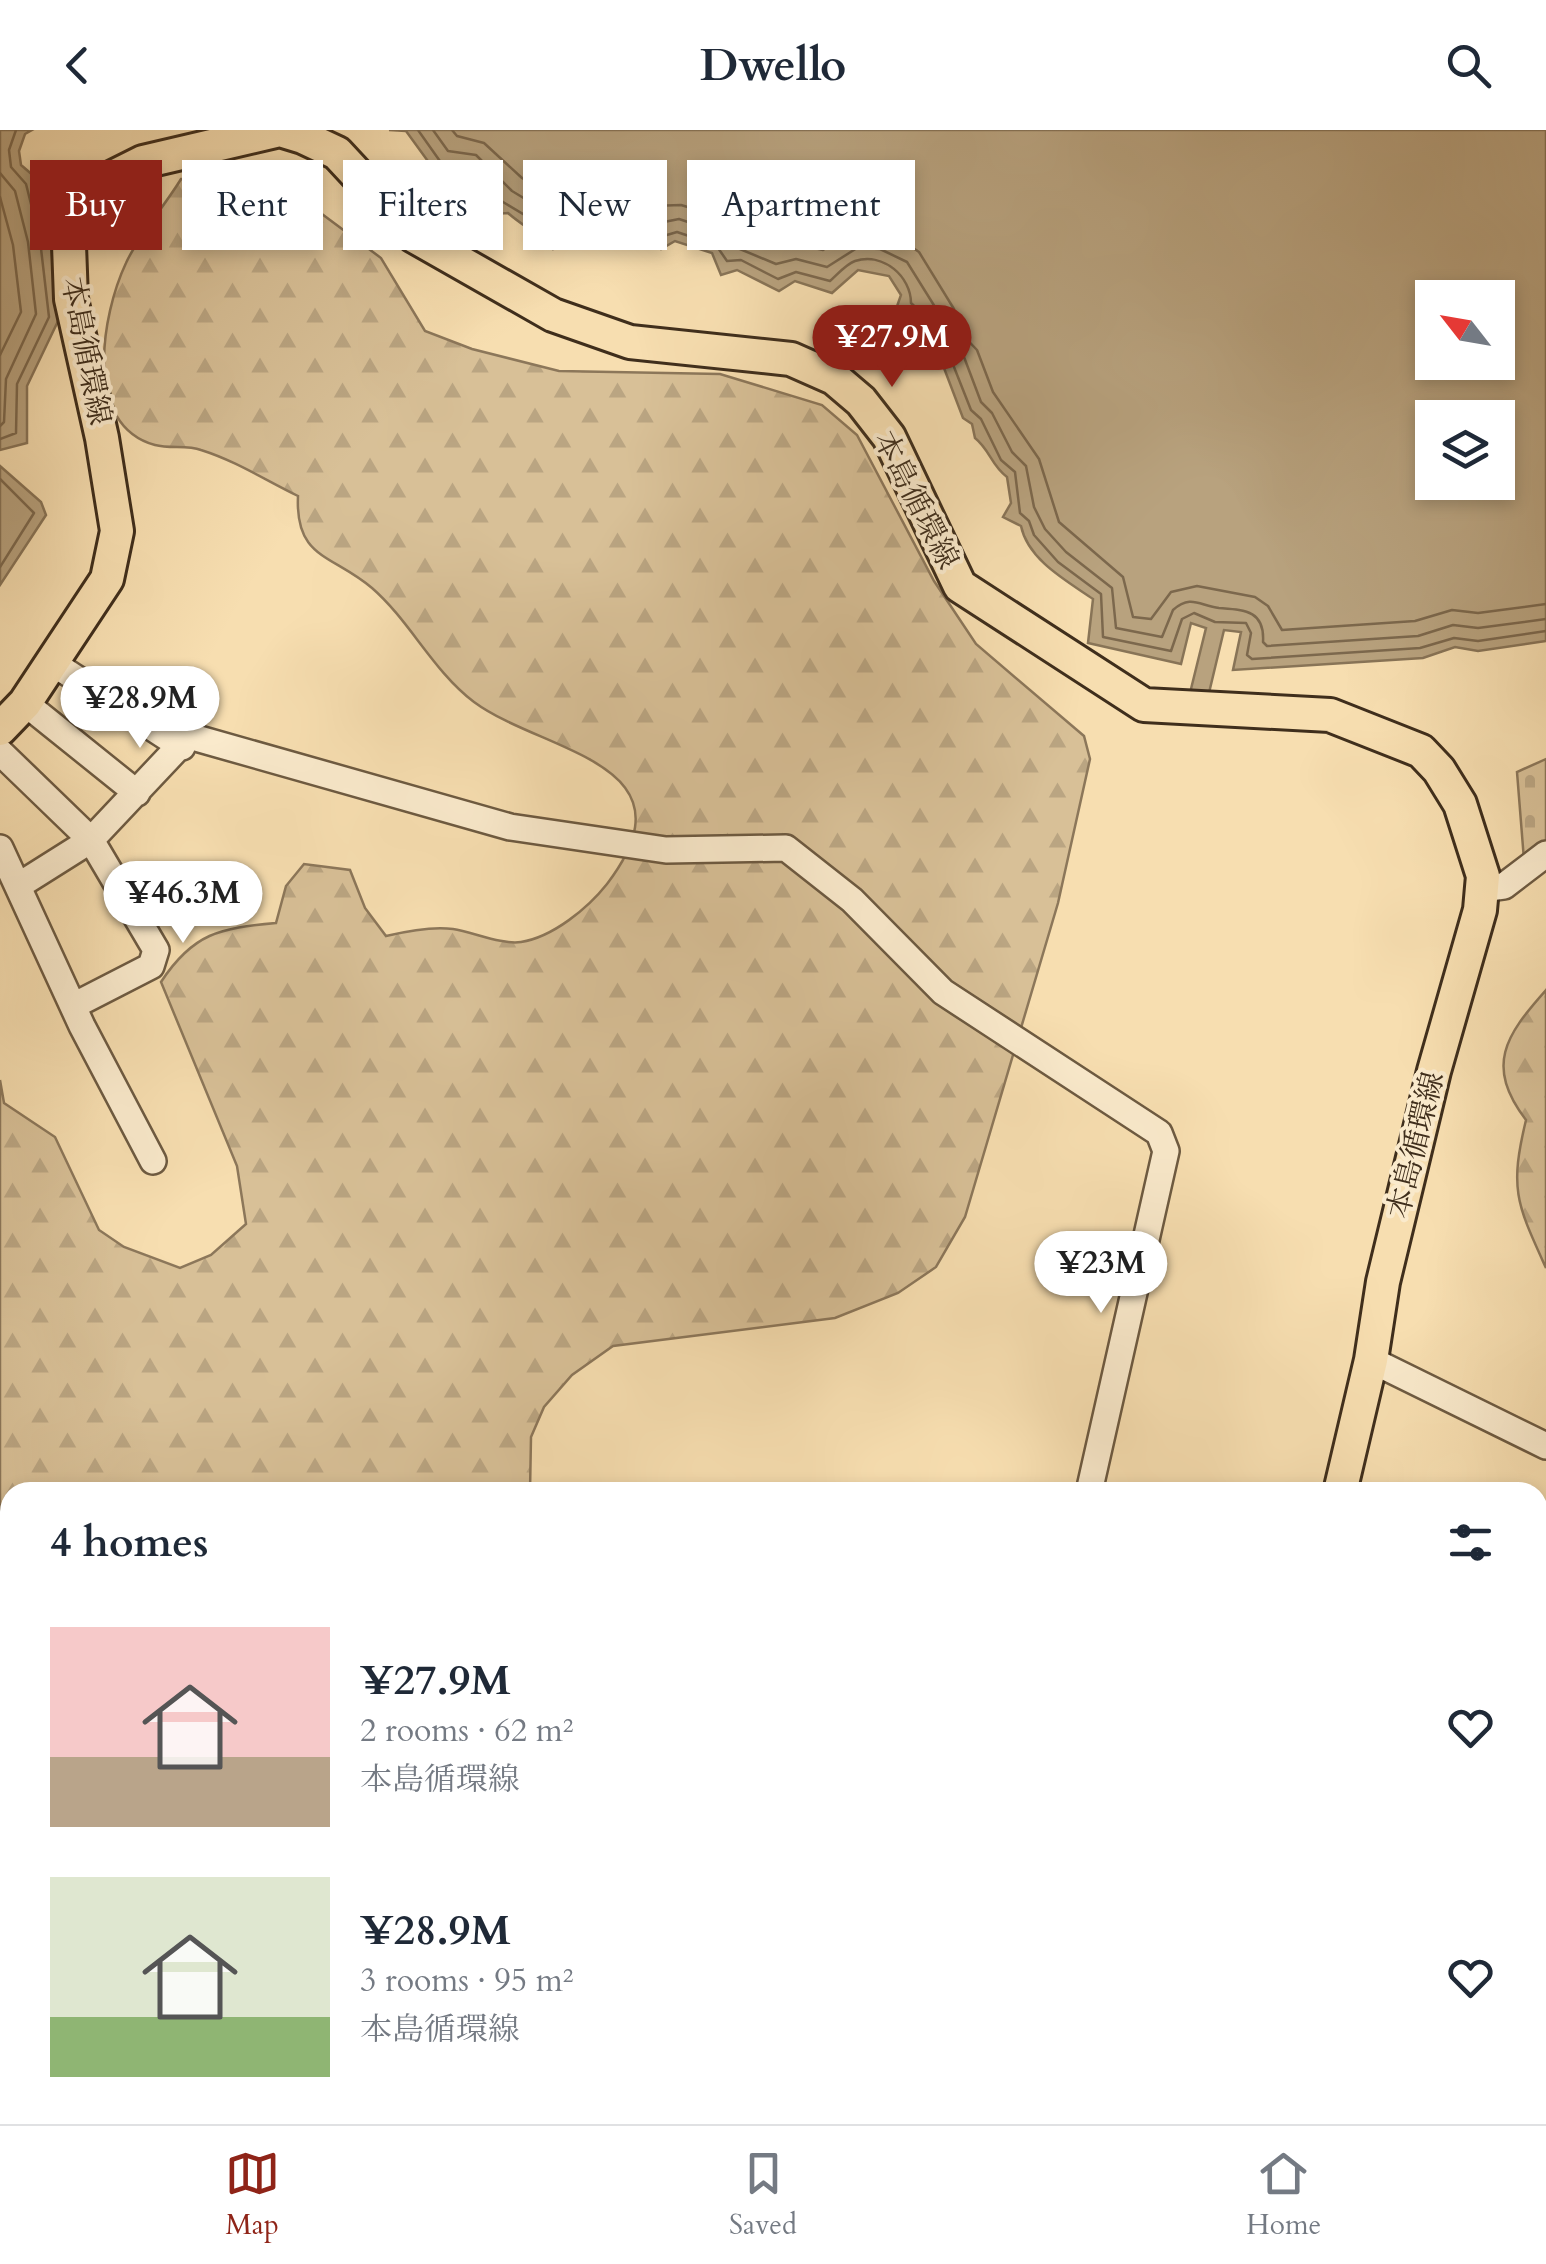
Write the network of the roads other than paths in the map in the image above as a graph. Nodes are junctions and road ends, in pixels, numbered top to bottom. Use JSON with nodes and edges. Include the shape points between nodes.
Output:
{"nodes":[{"id":1,"x":51,"y":662,"type":"junction"},
{"id":2,"x":25,"y":703,"type":"junction"},
{"id":3,"x":0,"y":729,"type":"edge"},
{"id":4,"x":182,"y":747,"type":"junction"},
{"id":5,"x":0,"y":752,"type":"edge"},
{"id":6,"x":137,"y":793,"type":"junction"},
{"id":7,"x":92,"y":840,"type":"junction"},
{"id":8,"x":0,"y":848,"type":"edge"},
{"id":9,"x":1546,"y":854,"type":"edge"},
{"id":10,"x":18,"y":886,"type":"junction"},
{"id":11,"x":1482,"y":889,"type":"junction"},
{"id":12,"x":73,"y":1006,"type":"junction"},
{"id":13,"x":153,"y":1161,"type":"dead end"},
{"id":14,"x":1371,"y":1360,"type":"junction"},
{"id":15,"x":1546,"y":1446,"type":"edge"},
{"id":16,"x":1091,"y":1482,"type":"edge"},
{"id":17,"x":1342,"y":1482,"type":"edge"}],
"edges":[{"from":1,"to":2,"type":"main road","name":"本島循環線"},
{"from":1,"to":4,"type":"street"},
{"from":1,"to":11,"type":"main road","name":"本島循環線","via":[[107,578],[117,532],[71,299],[69,245],[81,212],[99,184],[143,162],[280,130],[337,154],[414,236],[553,314],[630,342],[791,360],[834,378],[889,437],[960,586],[1144,706],[1330,716],[1421,751],[1460,804],[1476,844]]},
{"from":2,"to":3,"type":"main road","name":"本島循環線"},
{"from":2,"to":6,"type":"street"},
{"from":4,"to":6,"type":"street"},
{"from":4,"to":16,"type":"street","via":[[189,736],[510,827],[666,850],[786,848],[852,900],[943,992],[1159,1133],[1166,1151]]},
{"from":5,"to":7,"type":"street"},
{"from":6,"to":7,"type":"street"},
{"from":7,"to":10,"type":"street"},
{"from":7,"to":12,"type":"street","via":[[156,950],[152,966]]},
{"from":8,"to":10,"type":"street"},
{"from":9,"to":11,"type":"street","via":[[1504,886]]},
{"from":10,"to":12,"type":"street"},
{"from":11,"to":14,"type":"main road","name":"本島循環線","via":[[1468,965],[1434,1071],[1382,1282]]},
{"from":12,"to":13,"type":"street"},
{"from":14,"to":15,"type":"street"},
{"from":14,"to":17,"type":"main road","name":"本島循環線"}]}
